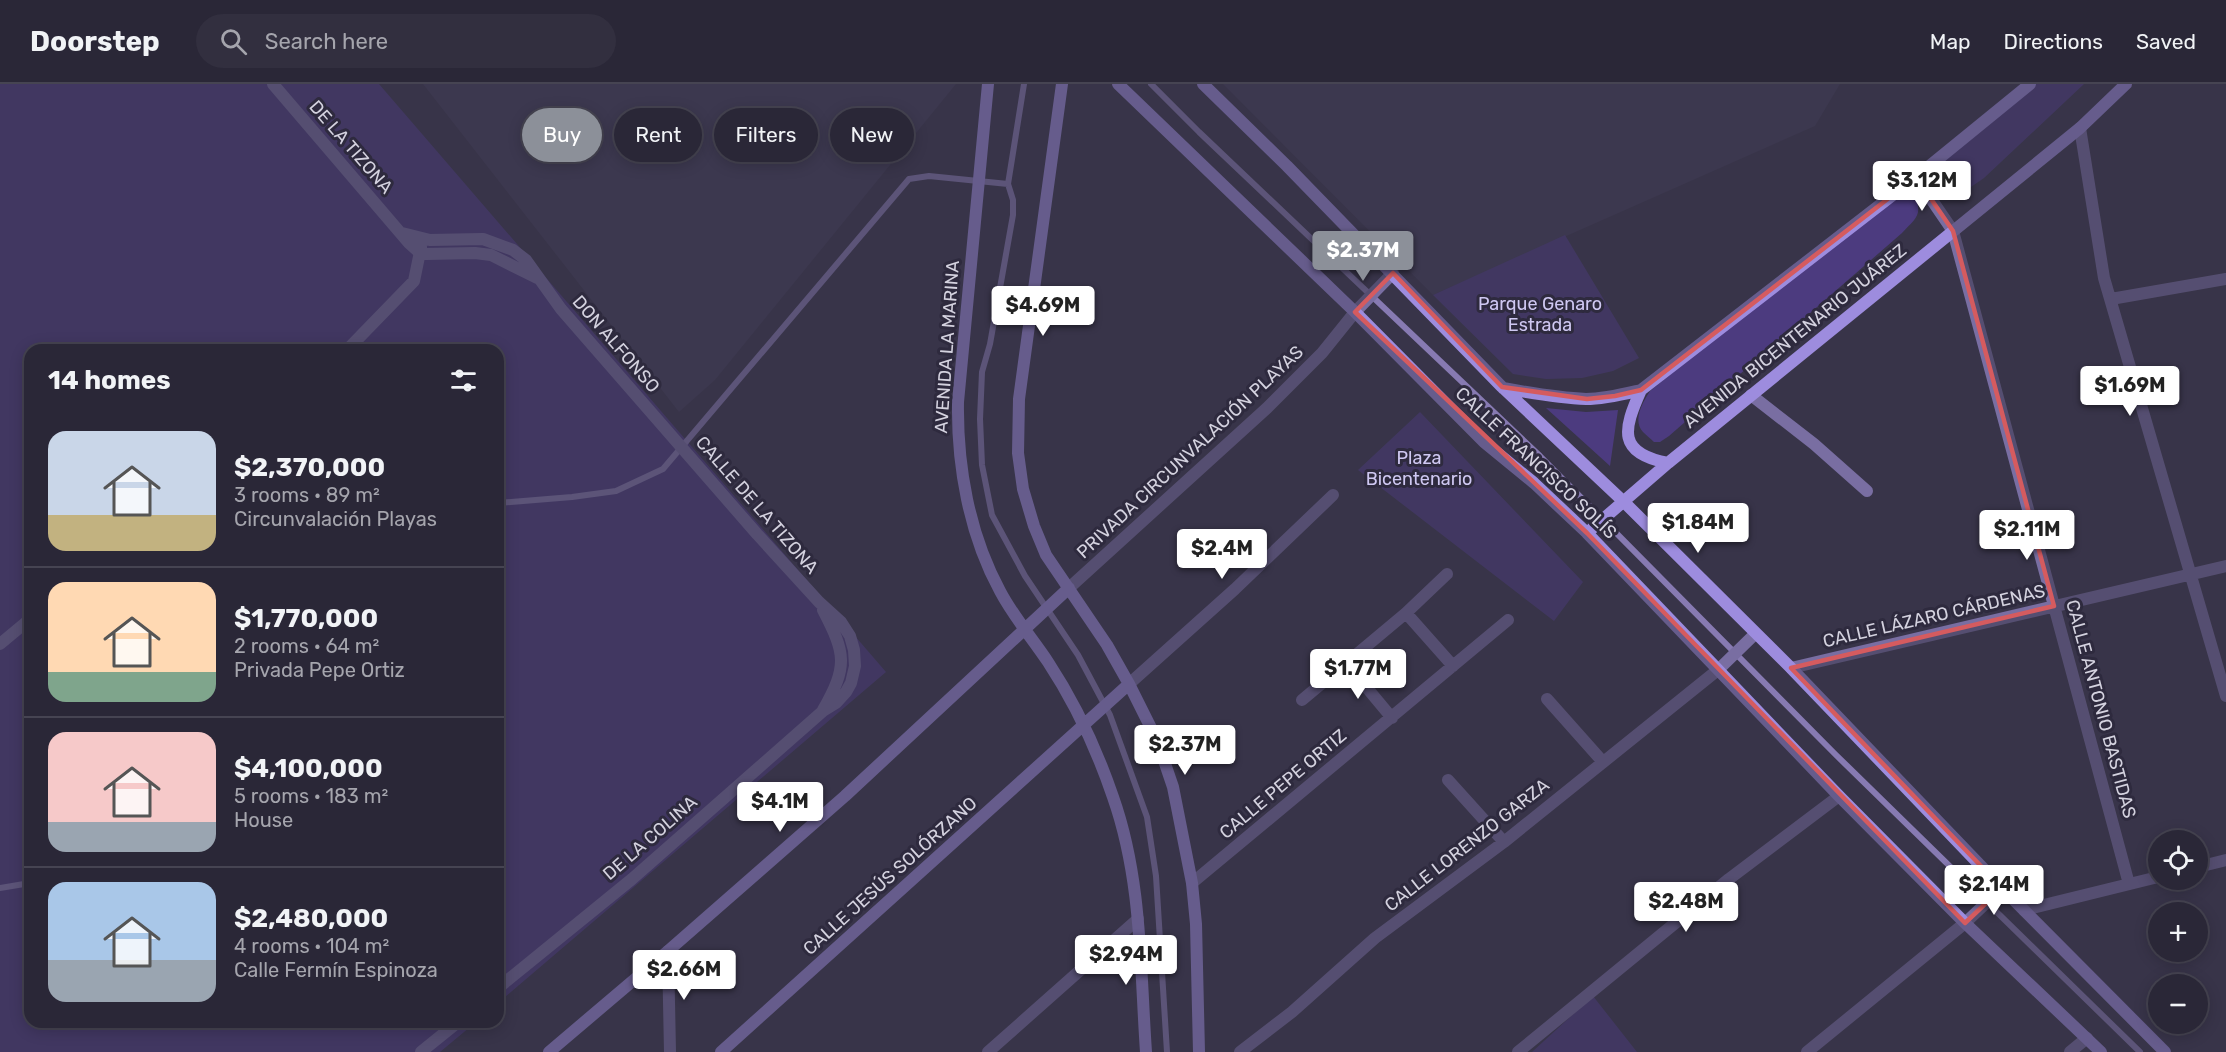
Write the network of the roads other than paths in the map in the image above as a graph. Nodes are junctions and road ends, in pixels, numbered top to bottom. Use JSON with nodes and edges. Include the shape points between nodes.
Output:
{"nodes":[{"id":1,"x":273,"y":84,"type":"edge"},
{"id":2,"x":988,"y":84,"type":"edge"},
{"id":3,"x":1062,"y":84,"type":"edge"},
{"id":4,"x":1118,"y":84,"type":"edge"},
{"id":5,"x":1203,"y":84,"type":"edge"},
{"id":6,"x":2030,"y":84,"type":"edge"},
{"id":7,"x":2126,"y":84,"type":"edge"},
{"id":8,"x":2080,"y":128,"type":"junction"},
{"id":9,"x":1916,"y":177,"type":"junction"},
{"id":10,"x":1953,"y":231,"type":"junction"},
{"id":11,"x":402,"y":233,"type":"junction"},
{"id":12,"x":422,"y":238,"type":"junction"},
{"id":13,"x":420,"y":253,"type":"junction"},
{"id":14,"x":1393,"y":273,"type":"junction"},
{"id":15,"x":538,"y":278,"type":"junction"},
{"id":16,"x":2226,"y":279,"type":"edge"},
{"id":17,"x":2111,"y":298,"type":"junction"},
{"id":18,"x":1355,"y":312,"type":"junction"},
{"id":19,"x":353,"y":344,"type":"edge"},
{"id":20,"x":1502,"y":387,"type":"junction"},
{"id":21,"x":1641,"y":390,"type":"junction"},
{"id":22,"x":1751,"y":395,"type":"junction"},
{"id":23,"x":668,"y":431,"type":"joint"},
{"id":24,"x":1668,"y":463,"type":"junction"},
{"id":25,"x":1867,"y":491,"type":"dead end"},
{"id":26,"x":1333,"y":495,"type":"dead end"},
{"id":27,"x":1624,"y":502,"type":"junction"},
{"id":28,"x":1587,"y":533,"type":"junction"},
{"id":29,"x":2226,"y":566,"type":"edge"},
{"id":30,"x":1447,"y":574,"type":"dead end"},
{"id":31,"x":2192,"y":574,"type":"junction"},
{"id":32,"x":1069,"y":588,"type":"junction"},
{"id":33,"x":2054,"y":606,"type":"junction"},
{"id":34,"x":1406,"y":613,"type":"junction"},
{"id":35,"x":1508,"y":620,"type":"dead end"},
{"id":36,"x":24,"y":624,"type":"edge"},
{"id":37,"x":1025,"y":629,"type":"junction"},
{"id":38,"x":1755,"y":634,"type":"junction"},
{"id":39,"x":0,"y":644,"type":"edge"},
{"id":40,"x":1347,"y":664,"type":"junction"},
{"id":41,"x":1453,"y":666,"type":"junction"},
{"id":42,"x":1791,"y":668,"type":"junction"},
{"id":43,"x":1719,"y":669,"type":"junction"},
{"id":44,"x":1129,"y":684,"type":"junction"},
{"id":45,"x":2226,"y":696,"type":"edge"},
{"id":46,"x":1547,"y":699,"type":"dead end"},
{"id":47,"x":1302,"y":700,"type":"dead end"},
{"id":48,"x":823,"y":711,"type":"joint"},
{"id":49,"x":1392,"y":718,"type":"junction"},
{"id":50,"x":1083,"y":726,"type":"junction"},
{"id":51,"x":1603,"y":762,"type":"junction"},
{"id":52,"x":1448,"y":780,"type":"dead end"},
{"id":53,"x":1839,"y":796,"type":"junction"},
{"id":54,"x":1504,"y":842,"type":"junction"},
{"id":55,"x":2226,"y":860,"type":"edge"},
{"id":56,"x":2208,"y":864,"type":"edge"},
{"id":57,"x":2148,"y":879,"type":"edge"},
{"id":58,"x":1192,"y":883,"type":"junction"},
{"id":59,"x":2129,"y":884,"type":"junction"},
{"id":60,"x":2002,"y":888,"type":"junction"},
{"id":61,"x":2024,"y":910,"type":"junction"},
{"id":62,"x":1138,"y":919,"type":"junction"},
{"id":63,"x":1965,"y":923,"type":"junction"},
{"id":64,"x":668,"y":951,"type":"junction"},
{"id":65,"x":504,"y":983,"type":"edge"},
{"id":66,"x":451,"y":1028,"type":"edge"},
{"id":67,"x":2087,"y":1038,"type":"junction"},
{"id":68,"x":422,"y":1052,"type":"edge"},
{"id":69,"x":549,"y":1052,"type":"edge"},
{"id":70,"x":670,"y":1052,"type":"edge"},
{"id":71,"x":722,"y":1052,"type":"edge"},
{"id":72,"x":988,"y":1052,"type":"edge"},
{"id":73,"x":1146,"y":1052,"type":"edge"},
{"id":74,"x":1199,"y":1052,"type":"edge"},
{"id":75,"x":1240,"y":1052,"type":"edge"},
{"id":76,"x":1518,"y":1052,"type":"edge"},
{"id":77,"x":1807,"y":1052,"type":"edge"},
{"id":78,"x":2070,"y":1052,"type":"edge"},
{"id":79,"x":2101,"y":1052,"type":"edge"},
{"id":80,"x":2165,"y":1052,"type":"edge"}],
"edges":[{"from":1,"to":11,"type":"street","name":"DE LA TIZONA"},
{"from":2,"to":37,"type":"main road","name":"AVENIDA LA MARINA","via":[[958,437],[969,510],[986,560],[1000,591]]},
{"from":3,"to":32,"type":"main road","via":[[1019,399],[1018,453],[1034,526],[1046,555]]},
{"from":4,"to":18,"type":"main road","name":"CALLE FRANCISCO SOLÍS"},
{"from":5,"to":14,"type":"main road","name":"CALLE FRANCISCO SOLÍS"},
{"from":6,"to":9,"type":"main road"},
{"from":7,"to":8,"type":"main road","name":"AVENIDA BICENTENARIO JUÁREZ"},
{"from":8,"to":10,"type":"main road","name":"AVENIDA BICENTENARIO JUÁREZ"},
{"from":8,"to":17,"type":"street","via":[[2104,278]]},
{"from":9,"to":10,"type":"street","name":"CALLE ANTONIO BASTIDAS"},
{"from":9,"to":21,"type":"main road"},
{"from":10,"to":22,"type":"main road","name":"AVENIDA BICENTENARIO JUÁREZ"},
{"from":10,"to":33,"type":"street","name":"CALLE ANTONIO BASTIDAS"},
{"from":11,"to":12,"type":"street","name":"DON ALFONSO"},
{"from":11,"to":13,"type":"street"},
{"from":12,"to":13,"type":"street"},
{"from":12,"to":15,"type":"street","name":"DON ALFONSO","via":[[483,239],[498,243],[526,260]]},
{"from":13,"to":15,"type":"street","name":"DON ALFONSO","via":[[491,255]]},
{"from":13,"to":19,"type":"street","via":[[414,281]]},
{"from":14,"to":18,"type":"street","name":"PRIVADA CIRCUNVALACIÓN PLAYAS"},
{"from":14,"to":20,"type":"main road","name":"CALLE FRANCISCO SOLÍS"},
{"from":15,"to":23,"type":"street","name":"DON ALFONSO"},
{"from":16,"to":17,"type":"street"},
{"from":17,"to":31,"type":"street"},
{"from":18,"to":28,"type":"main road","name":"CALLE FRANCISCO SOLÍS","via":[[1484,442]]},
{"from":18,"to":32,"type":"street","name":"PRIVADA CIRCUNVALACIÓN PLAYAS","via":[[1322,353],[1267,408]]},
{"from":20,"to":21,"type":"main road","via":[[1587,399]]},
{"from":20,"to":27,"type":"main road","name":"CALLE FRANCISCO SOLÍS"},
{"from":21,"to":24,"type":"main road","via":[[1629,420],[1630,443],[1647,459]]},
{"from":22,"to":24,"type":"main road","name":"AVENIDA BICENTENARIO JUÁREZ"},
{"from":22,"to":25,"type":"street"},
{"from":23,"to":48,"type":"street","name":"CALLE DE LA TIZONA","via":[[819,602],[842,653],[842,668]]},
{"from":24,"to":27,"type":"main road","name":"AVENIDA BICENTENARIO JUÁREZ"},
{"from":26,"to":44,"type":"street"},
{"from":27,"to":28,"type":"main road","name":"AVENIDA BICENTENARIO JUÁREZ"},
{"from":27,"to":38,"type":"main road","name":"CALLE FRANCISCO SOLÍS"},
{"from":28,"to":43,"type":"main road","name":"CALLE FRANCISCO SOLÍS"},
{"from":29,"to":31,"type":"street","name":"CALLE LÁZARO CÁRDENAS"},
{"from":30,"to":34,"type":"street"},
{"from":31,"to":33,"type":"street","name":"CALLE LÁZARO CÁRDENAS"},
{"from":31,"to":45,"type":"street"},
{"from":32,"to":37,"type":"main road"},
{"from":32,"to":44,"type":"main road"},
{"from":33,"to":42,"type":"street","name":"CALLE LÁZARO CÁRDENAS"},
{"from":33,"to":59,"type":"street","name":"CALLE ANTONIO BASTIDAS"},
{"from":34,"to":40,"type":"street"},
{"from":34,"to":41,"type":"street"},
{"from":35,"to":41,"type":"street","name":"CALLE PEPE ORTIZ"},
{"from":36,"to":39,"type":"street"},
{"from":37,"to":50,"type":"main road","name":"AVENIDA LA MARINA"},
{"from":37,"to":64,"type":"main road","via":[[845,796]]},
{"from":38,"to":42,"type":"main road","name":"CALLE FRANCISCO SOLÍS"},
{"from":38,"to":43,"type":"street","name":"CALLE LORENZO GARZA"},
{"from":40,"to":47,"type":"street"},
{"from":40,"to":49,"type":"street"},
{"from":41,"to":49,"type":"street","name":"CALLE PEPE ORTIZ"},
{"from":42,"to":60,"type":"main road","name":"CALLE FRANCISCO SOLÍS"},
{"from":43,"to":51,"type":"street","name":"CALLE LORENZO GARZA"},
{"from":43,"to":53,"type":"main road","name":"CALLE FRANCISCO SOLÍS"},
{"from":44,"to":50,"type":"main road"},
{"from":44,"to":58,"type":"main road","via":[[1157,740],[1173,787]]},
{"from":46,"to":51,"type":"street"},
{"from":48,"to":65,"type":"street","name":"DE LA COLINA","via":[[632,879]]},
{"from":49,"to":58,"type":"street","name":"CALLE PEPE ORTIZ"},
{"from":50,"to":62,"type":"main road","name":"AVENIDA LA MARINA","via":[[1113,795],[1126,840]]},
{"from":50,"to":71,"type":"main road","name":"CALLE JESÚS SOLÓRZANO"},
{"from":51,"to":54,"type":"street","name":"CALLE LORENZO GARZA"},
{"from":52,"to":54,"type":"street"},
{"from":53,"to":63,"type":"main road","name":"CALLE FRANCISCO SOLÍS"},
{"from":53,"to":76,"type":"street","via":[[1729,879]]},
{"from":54,"to":75,"type":"street","name":"CALLE LORENZO GARZA","via":[[1375,938]]},
{"from":55,"to":56,"type":"street"},
{"from":57,"to":59,"type":"street"},
{"from":58,"to":74,"type":"main road"},
{"from":59,"to":61,"type":"street"},
{"from":60,"to":61,"type":"main road","name":"CALLE FRANCISCO SOLÍS"},
{"from":60,"to":63,"type":"street"},
{"from":61,"to":80,"type":"main road","name":"CALLE FRANCISCO SOLÍS"},
{"from":62,"to":72,"type":"street"},
{"from":62,"to":73,"type":"main road","name":"AVENIDA LA MARINA"},
{"from":63,"to":67,"type":"main road","name":"CALLE FRANCISCO SOLÍS"},
{"from":63,"to":77,"type":"street"},
{"from":64,"to":69,"type":"main road"},
{"from":64,"to":70,"type":"street"},
{"from":66,"to":68,"type":"street"},
{"from":67,"to":78,"type":"street"},
{"from":67,"to":79,"type":"main road","name":"CALLE FRANCISCO SOLÍS"}]}
